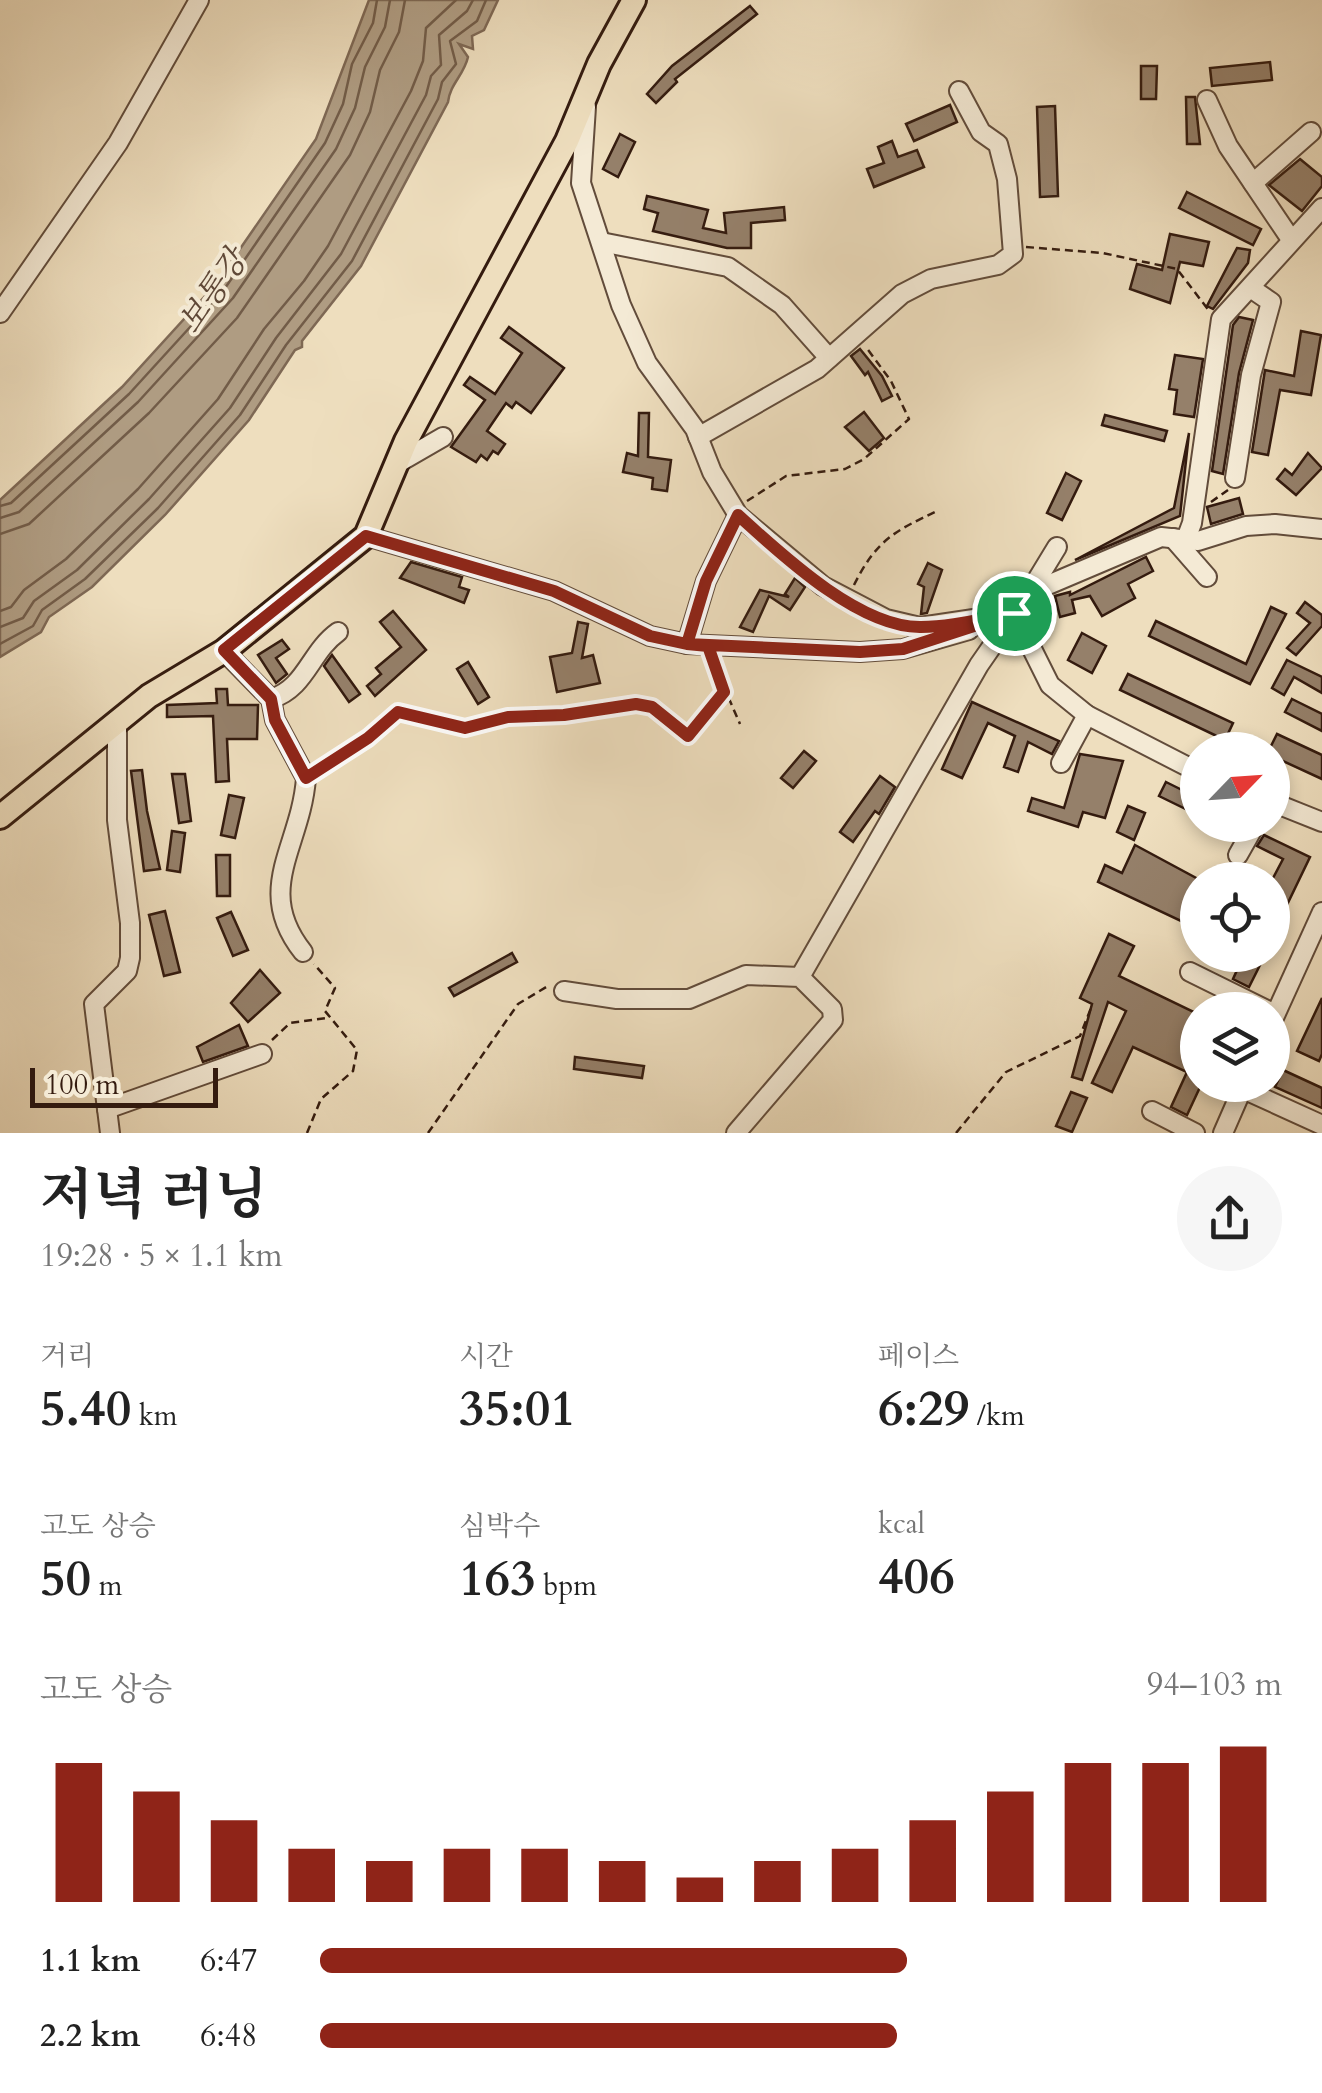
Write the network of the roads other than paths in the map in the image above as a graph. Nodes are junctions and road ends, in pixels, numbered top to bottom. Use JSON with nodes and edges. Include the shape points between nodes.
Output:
{"nodes":[{"id":1,"x":199,"y":0,"type":"edge"},
{"id":2,"x":634,"y":0,"type":"edge"},
{"id":3,"x":959,"y":91,"type":"dead end"},
{"id":4,"x":587,"y":94,"type":"junction"},
{"id":5,"x":1206,"y":100,"type":"dead end"},
{"id":6,"x":1311,"y":132,"type":"dead end"},
{"id":7,"x":1252,"y":183,"type":"junction"},
{"id":8,"x":1322,"y":208,"type":"edge"},
{"id":9,"x":1290,"y":238,"type":"junction"},
{"id":10,"x":601,"y":242,"type":"junction"},
{"id":11,"x":1252,"y":289,"type":"junction"},
{"id":12,"x":0,"y":313,"type":"edge"},
{"id":13,"x":830,"y":358,"type":"junction"},
{"id":14,"x":443,"y":436,"type":"dead end"},
{"id":15,"x":698,"y":437,"type":"junction"},
{"id":16,"x":398,"y":464,"type":"junction"},
{"id":17,"x":1236,"y":478,"type":"road end"},
{"id":18,"x":736,"y":512,"type":"junction"},
{"id":19,"x":1322,"y":530,"type":"edge"},
{"id":20,"x":366,"y":536,"type":"junction"},
{"id":21,"x":1180,"y":539,"type":"junction"},
{"id":22,"x":1057,"y":547,"type":"dead end"},
{"id":23,"x":1207,"y":577,"type":"dead end"},
{"id":24,"x":1029,"y":593,"type":"junction"},
{"id":25,"x":1014,"y":613,"type":"junction"},
{"id":26,"x":338,"y":632,"type":"dead end"},
{"id":27,"x":687,"y":644,"type":"junction"},
{"id":28,"x":224,"y":650,"type":"junction"},
{"id":29,"x":271,"y":699,"type":"junction"},
{"id":30,"x":1088,"y":715,"type":"junction"},
{"id":31,"x":117,"y":720,"type":"junction"},
{"id":32,"x":1060,"y":763,"type":"dead end"},
{"id":33,"x":1180,"y":763,"type":"edge"},
{"id":34,"x":1290,"y":809,"type":"edge"},
{"id":35,"x":0,"y":818,"type":"edge"},
{"id":36,"x":1322,"y":822,"type":"edge"},
{"id":37,"x":1245,"y":842,"type":"edge"},
{"id":38,"x":1238,"y":855,"type":"dead end"},
{"id":39,"x":1322,"y":912,"type":"edge"},
{"id":40,"x":304,"y":952,"type":"road end"},
{"id":41,"x":1190,"y":972,"type":"dead end"},
{"id":42,"x":800,"y":977,"type":"junction"},
{"id":43,"x":564,"y":991,"type":"road end"},
{"id":44,"x":1228,"y":992,"type":"edge"},
{"id":45,"x":1283,"y":992,"type":"edge"},
{"id":46,"x":262,"y":1054,"type":"road end"},
{"id":47,"x":1237,"y":1102,"type":"edge"},
{"id":48,"x":1275,"y":1102,"type":"edge"},
{"id":49,"x":107,"y":1109,"type":"junction"},
{"id":50,"x":1152,"y":1112,"type":"dead end"},
{"id":51,"x":1322,"y":1125,"type":"edge"},
{"id":52,"x":110,"y":1133,"type":"edge"},
{"id":53,"x":736,"y":1133,"type":"edge"},
{"id":54,"x":1196,"y":1133,"type":"edge"},
{"id":55,"x":1223,"y":1133,"type":"edge"}],
"edges":[{"from":1,"to":12,"type":"street","via":[[118,142]]},
{"from":2,"to":4,"type":"main road"},
{"from":3,"to":13,"type":"street","via":[[981,132],[998,144],[1013,254],[998,265],[916,286]]},
{"from":4,"to":10,"type":"street","via":[[579,172]]},
{"from":4,"to":16,"type":"main road"},
{"from":5,"to":7,"type":"street"},
{"from":6,"to":7,"type":"street"},
{"from":7,"to":9,"type":"street"},
{"from":8,"to":9,"type":"street"},
{"from":9,"to":11,"type":"street"},
{"from":10,"to":13,"type":"street","via":[[728,266],[782,305]]},
{"from":10,"to":15,"type":"street","via":[[647,363]]},
{"from":11,"to":17,"type":"street","via":[[1271,302],[1251,375]]},
{"from":11,"to":21,"type":"street","via":[[1219,325],[1194,506]]},
{"from":13,"to":15,"type":"street"},
{"from":14,"to":16,"type":"street"},
{"from":15,"to":18,"type":"street"},
{"from":16,"to":20,"type":"main road"},
{"from":18,"to":25,"type":"street","via":[[780,553],[886,620],[920,628]]},
{"from":18,"to":27,"type":"street"},
{"from":19,"to":21,"type":"street","via":[[1246,526],[1198,541]]},
{"from":20,"to":27,"type":"street","via":[[554,591],[650,636]]},
{"from":20,"to":28,"type":"main road"},
{"from":21,"to":23,"type":"street"},
{"from":21,"to":24,"type":"street","via":[[1148,541]]},
{"from":22,"to":24,"type":"street"},
{"from":24,"to":25,"type":"street"},
{"from":25,"to":27,"type":"street","via":[[903,649]]},
{"from":25,"to":30,"type":"street","via":[[1050,685]]},
{"from":25,"to":42,"type":"street"},
{"from":26,"to":29,"type":"street","via":[[319,646],[296,686]]},
{"from":28,"to":29,"type":"street"},
{"from":28,"to":31,"type":"main road"},
{"from":29,"to":40,"type":"street","via":[[306,778],[278,910]]},
{"from":30,"to":32,"type":"street"},
{"from":30,"to":33,"type":"street"},
{"from":31,"to":35,"type":"main road"},
{"from":31,"to":49,"type":"street","via":[[117,820],[130,945],[127,970],[94,1004]]},
{"from":34,"to":36,"type":"street"},
{"from":37,"to":38,"type":"street"},
{"from":39,"to":45,"type":"street"},
{"from":41,"to":44,"type":"street"},
{"from":42,"to":43,"type":"street","via":[[746,975],[690,1000]]},
{"from":42,"to":53,"type":"street","via":[[832,1009],[833,1020]]},
{"from":46,"to":49,"type":"street"},
{"from":47,"to":55,"type":"street"},
{"from":48,"to":51,"type":"street"},
{"from":49,"to":52,"type":"street"},
{"from":50,"to":54,"type":"street"}]}
